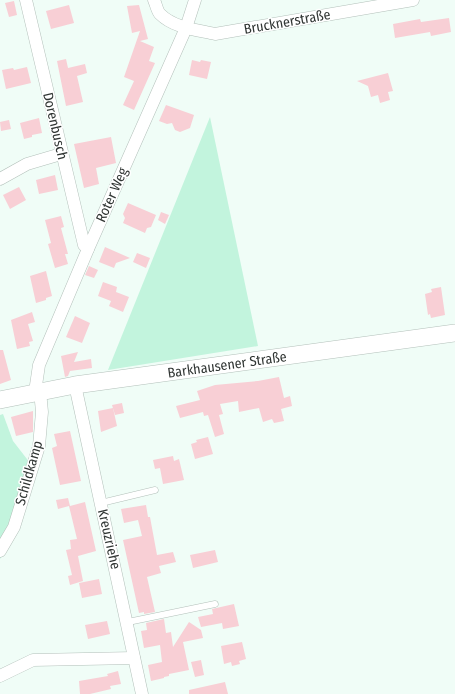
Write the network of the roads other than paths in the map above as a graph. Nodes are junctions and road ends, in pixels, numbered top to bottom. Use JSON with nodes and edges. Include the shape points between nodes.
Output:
{"nodes":[{"id":1,"x":26,"y":0,"type":"edge"},
{"id":2,"x":154,"y":0,"type":"edge"},
{"id":3,"x":195,"y":0,"type":"edge"},
{"id":4,"x":413,"y":0,"type":"edge"},
{"id":5,"x":186,"y":28,"type":"junction"},
{"id":6,"x":61,"y":154,"type":"junction"},
{"id":7,"x":0,"y":179,"type":"edge"},
{"id":8,"x":88,"y":250,"type":"junction"},
{"id":9,"x":455,"y":333,"type":"edge"},
{"id":10,"x":74,"y":385,"type":"junction"},
{"id":11,"x":38,"y":392,"type":"junction"},
{"id":12,"x":0,"y":400,"type":"edge"},
{"id":13,"x":155,"y":490,"type":"dead end"},
{"id":14,"x":101,"y":503,"type":"junction"},
{"id":15,"x":0,"y":551,"type":"edge"},
{"id":16,"x":215,"y":604,"type":"dead end"},
{"id":17,"x":128,"y":622,"type":"junction"},
{"id":18,"x":134,"y":658,"type":"junction"},
{"id":19,"x":0,"y":676,"type":"edge"},
{"id":20,"x":142,"y":694,"type":"edge"}],
"edges":[{"from":1,"to":6,"type":"street","name":"Dorenbusch"},
{"from":2,"to":5,"type":"street","name":"Brucknerstraße","via":[[160,13],[170,22]]},
{"from":3,"to":5,"type":"street","name":"Roter Weg"},
{"from":4,"to":5,"type":"street","name":"Brucknerstraße","via":[[215,34]]},
{"from":5,"to":8,"type":"street","name":"Roter Weg"},
{"from":6,"to":7,"type":"street","via":[[27,164]]},
{"from":6,"to":8,"type":"street","name":"Dorenbusch","via":[[84,245]]},
{"from":8,"to":11,"type":"street","name":"Roter Weg","via":[[39,365]]},
{"from":9,"to":10,"type":"main road","name":"Barkhausener Straße"},
{"from":10,"to":11,"type":"main road","name":"Barkhausener Straße"},
{"from":10,"to":14,"type":"street","name":"Kreuzriehe"},
{"from":11,"to":12,"type":"main road","name":"Barkhausener Straße"},
{"from":11,"to":15,"type":"street","name":"Schildkamp","via":[[42,412],[40,446],[14,526]]},
{"from":13,"to":14,"type":"lane"},
{"from":14,"to":17,"type":"street","name":"Kreuzriehe"},
{"from":16,"to":17,"type":"lane"},
{"from":17,"to":18,"type":"street","name":"Kreuzriehe"},
{"from":18,"to":19,"type":"street","via":[[33,660]]},
{"from":18,"to":20,"type":"street","name":"Kreuzriehe"}]}
